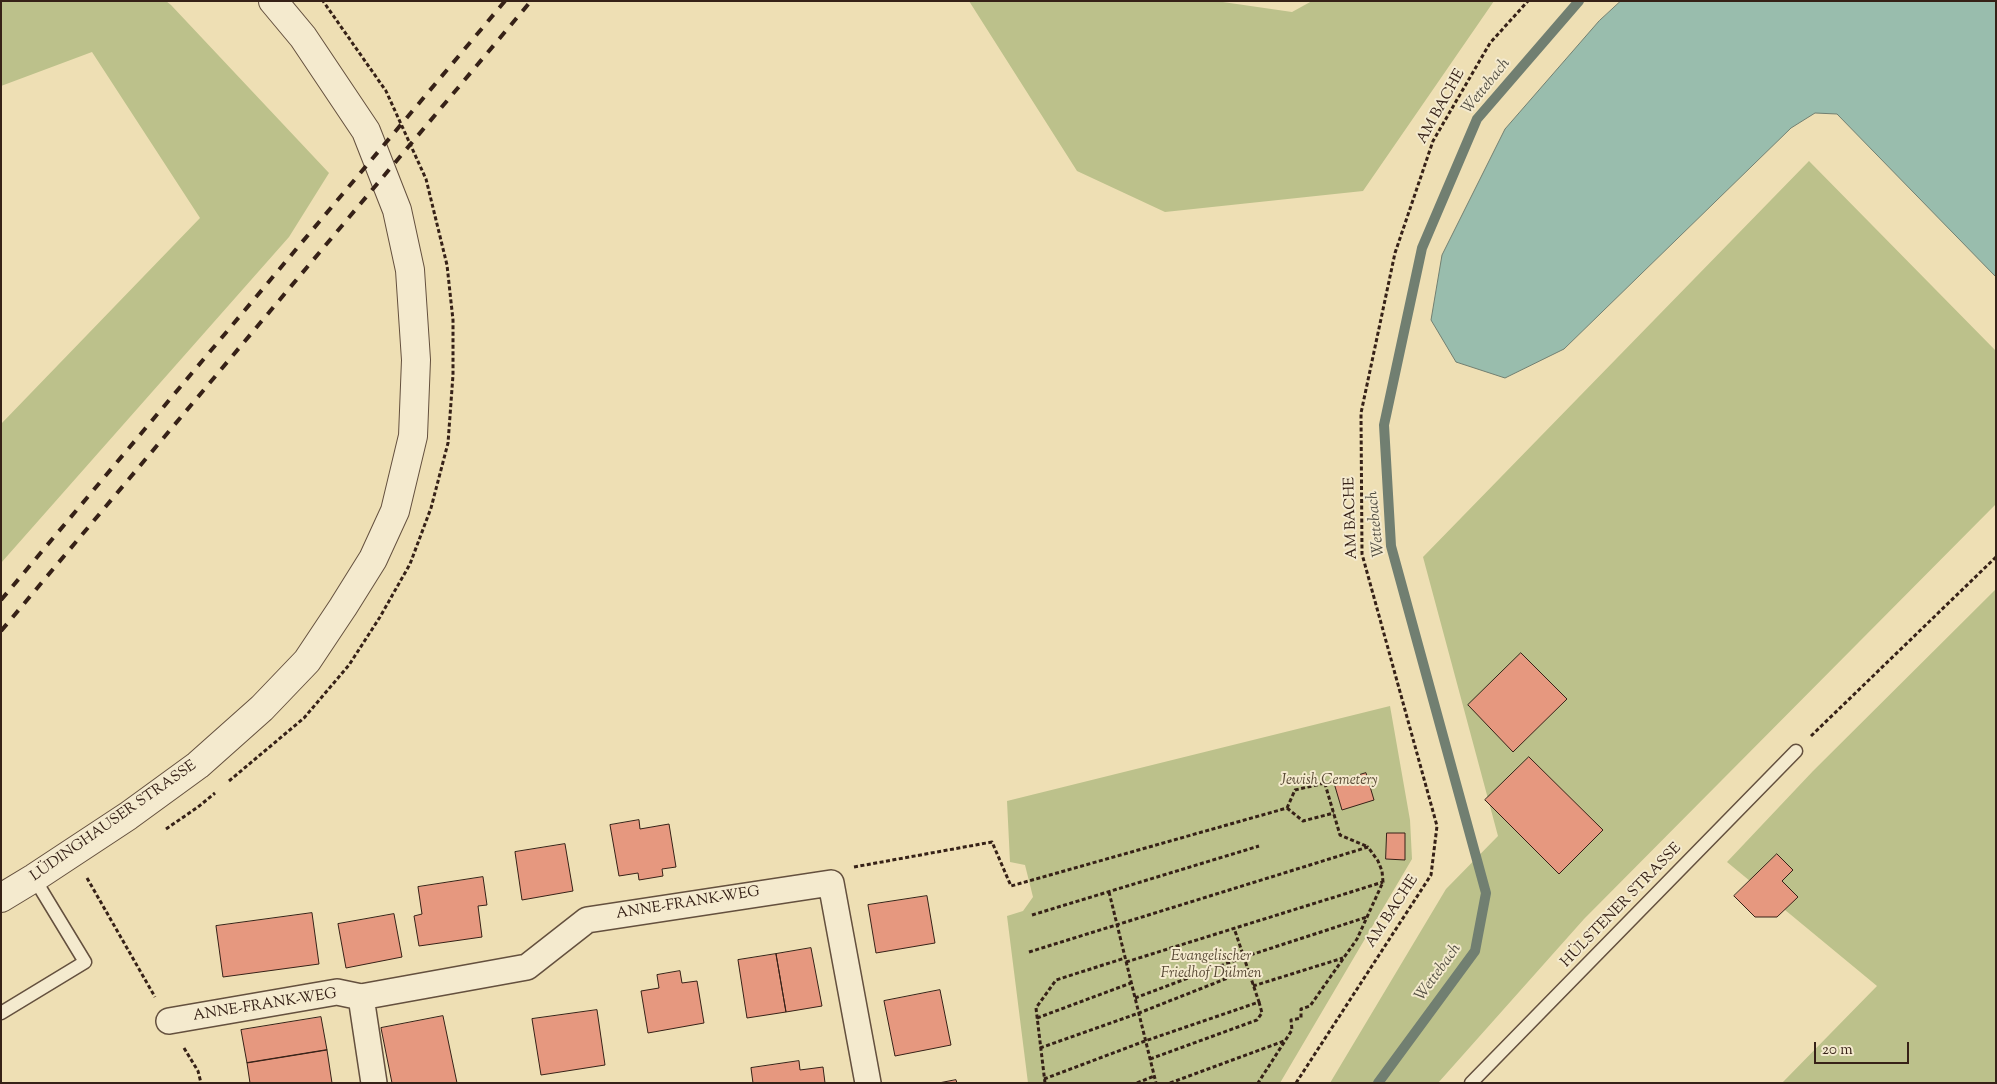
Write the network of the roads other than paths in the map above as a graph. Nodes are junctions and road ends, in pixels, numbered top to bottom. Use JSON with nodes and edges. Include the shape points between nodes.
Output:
{"nodes":[{"id":1,"x":273,"y":1,"type":"edge"},
{"id":2,"x":1796,"y":751,"type":"road end"},
{"id":3,"x":34,"y":878,"type":"junction"},
{"id":4,"x":1,"y":898,"type":"edge"},
{"id":5,"x":361,"y":997,"type":"junction"},
{"id":6,"x":1,"y":1013,"type":"edge"},
{"id":7,"x":169,"y":1022,"type":"road end"},
{"id":8,"x":374,"y":1083,"type":"edge"},
{"id":9,"x":868,"y":1083,"type":"edge"},
{"id":10,"x":1471,"y":1083,"type":"edge"}],
"edges":[{"from":1,"to":3,"type":"street","name":"LÜDINGHAUSER STRASSE","via":[[303,38],[366,131],[397,210],[410,270],[416,360],[413,436],[395,511],[373,559],[323,638],[307,661],[262,708],[198,765]]},
{"from":2,"to":10,"type":"lane","name":"HÜLSTENER STRASSE"},
{"from":3,"to":4,"type":"street","name":"LÜDINGHAUSER STRASSE"},
{"from":3,"to":6,"type":"lane","via":[[85,962]]},
{"from":5,"to":7,"type":"street","name":"ANNE-FRANK-WEG","via":[[337,992]]},
{"from":5,"to":8,"type":"street"},
{"from":5,"to":9,"type":"street","name":"ANNE-FRANK-WEG","via":[[527,967],[587,920],[831,883]]}]}
